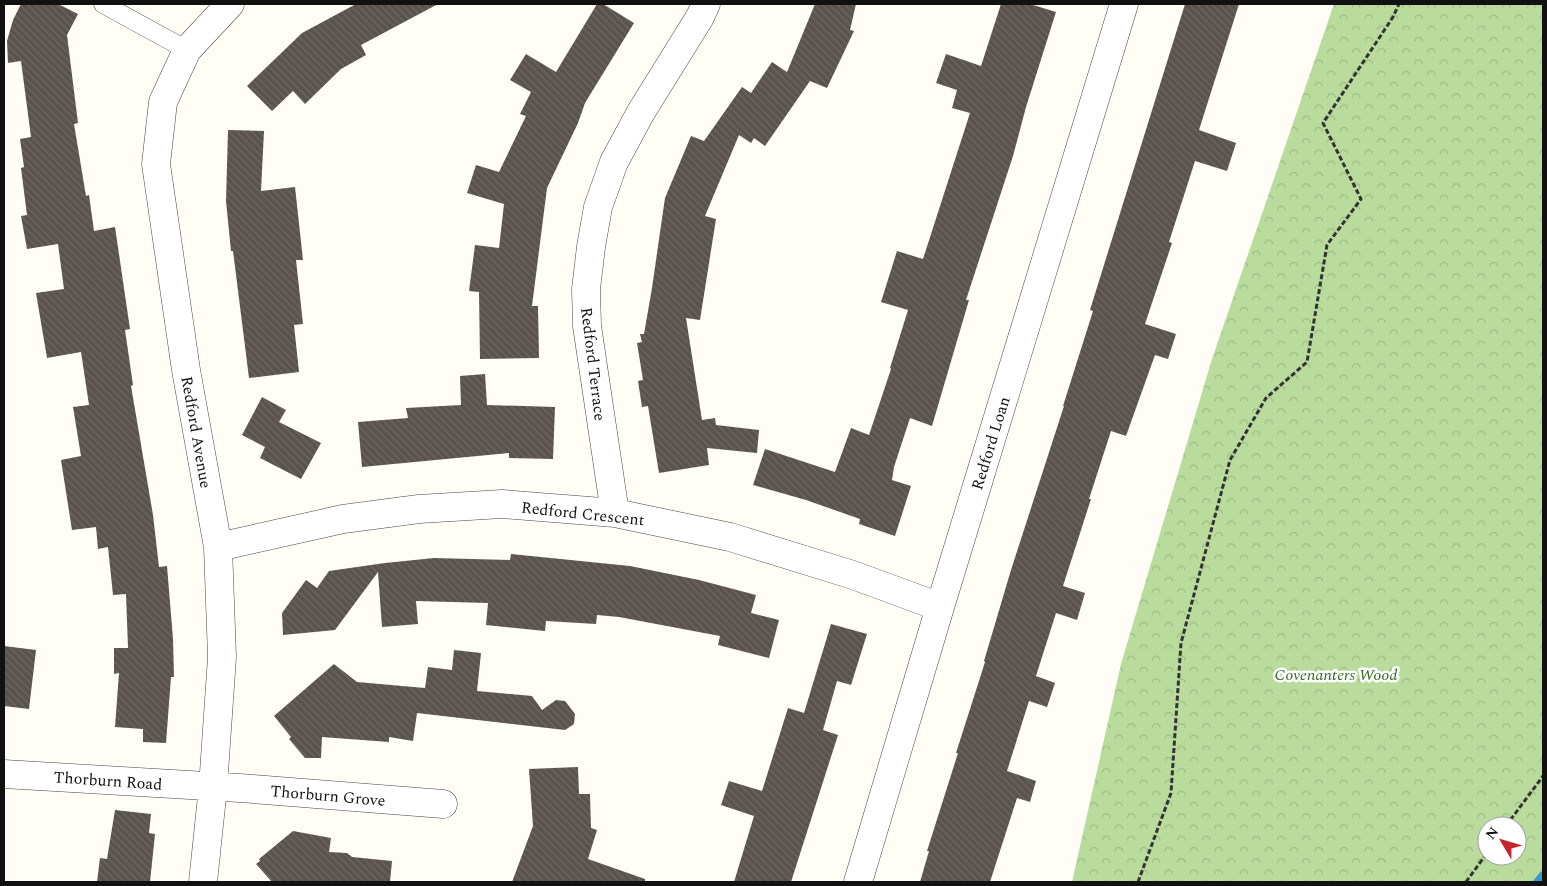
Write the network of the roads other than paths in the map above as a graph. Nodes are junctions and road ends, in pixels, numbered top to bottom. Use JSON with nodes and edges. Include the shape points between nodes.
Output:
{"nodes":[{"id":1,"x":103,"y":4,"type":"edge"},
{"id":2,"x":230,"y":4,"type":"edge"},
{"id":3,"x":706,"y":4,"type":"edge"},
{"id":4,"x":1124,"y":4,"type":"edge"},
{"id":5,"x":187,"y":50,"type":"junction"},
{"id":6,"x":614,"y":513,"type":"junction"},
{"id":7,"x":218,"y":547,"type":"junction"},
{"id":8,"x":940,"y":607,"type":"junction"},
{"id":9,"x":4,"y":774,"type":"edge"},
{"id":10,"x":213,"y":787,"type":"junction"},
{"id":11,"x":443,"y":804,"type":"dead end"},
{"id":12,"x":203,"y":882,"type":"edge"},
{"id":13,"x":858,"y":882,"type":"edge"}],
"edges":[{"from":1,"to":5,"type":"lane"},
{"from":2,"to":5,"type":"street","name":"Redford Avenue"},
{"from":3,"to":6,"type":"street","name":"Redford Terrace","via":[[618,154],[598,207],[586,289],[587,326]]},
{"from":4,"to":8,"type":"street","name":"Redford Loan"},
{"from":5,"to":7,"type":"street","name":"Redford Avenue","via":[[163,102],[156,164],[186,370]]},
{"from":6,"to":7,"type":"street","name":"Redford Crescent","via":[[502,504],[419,509],[343,519]]},
{"from":6,"to":8,"type":"street","name":"Redford Crescent","via":[[730,537],[853,575]]},
{"from":7,"to":10,"type":"street","name":"Redford Avenue","via":[[222,657]]},
{"from":8,"to":13,"type":"street","name":"Redford Loan"},
{"from":9,"to":10,"type":"street","name":"Thorburn Road"},
{"from":10,"to":11,"type":"street","name":"Thorburn Grove"},
{"from":10,"to":12,"type":"street","name":"Redford Avenue"}]}
